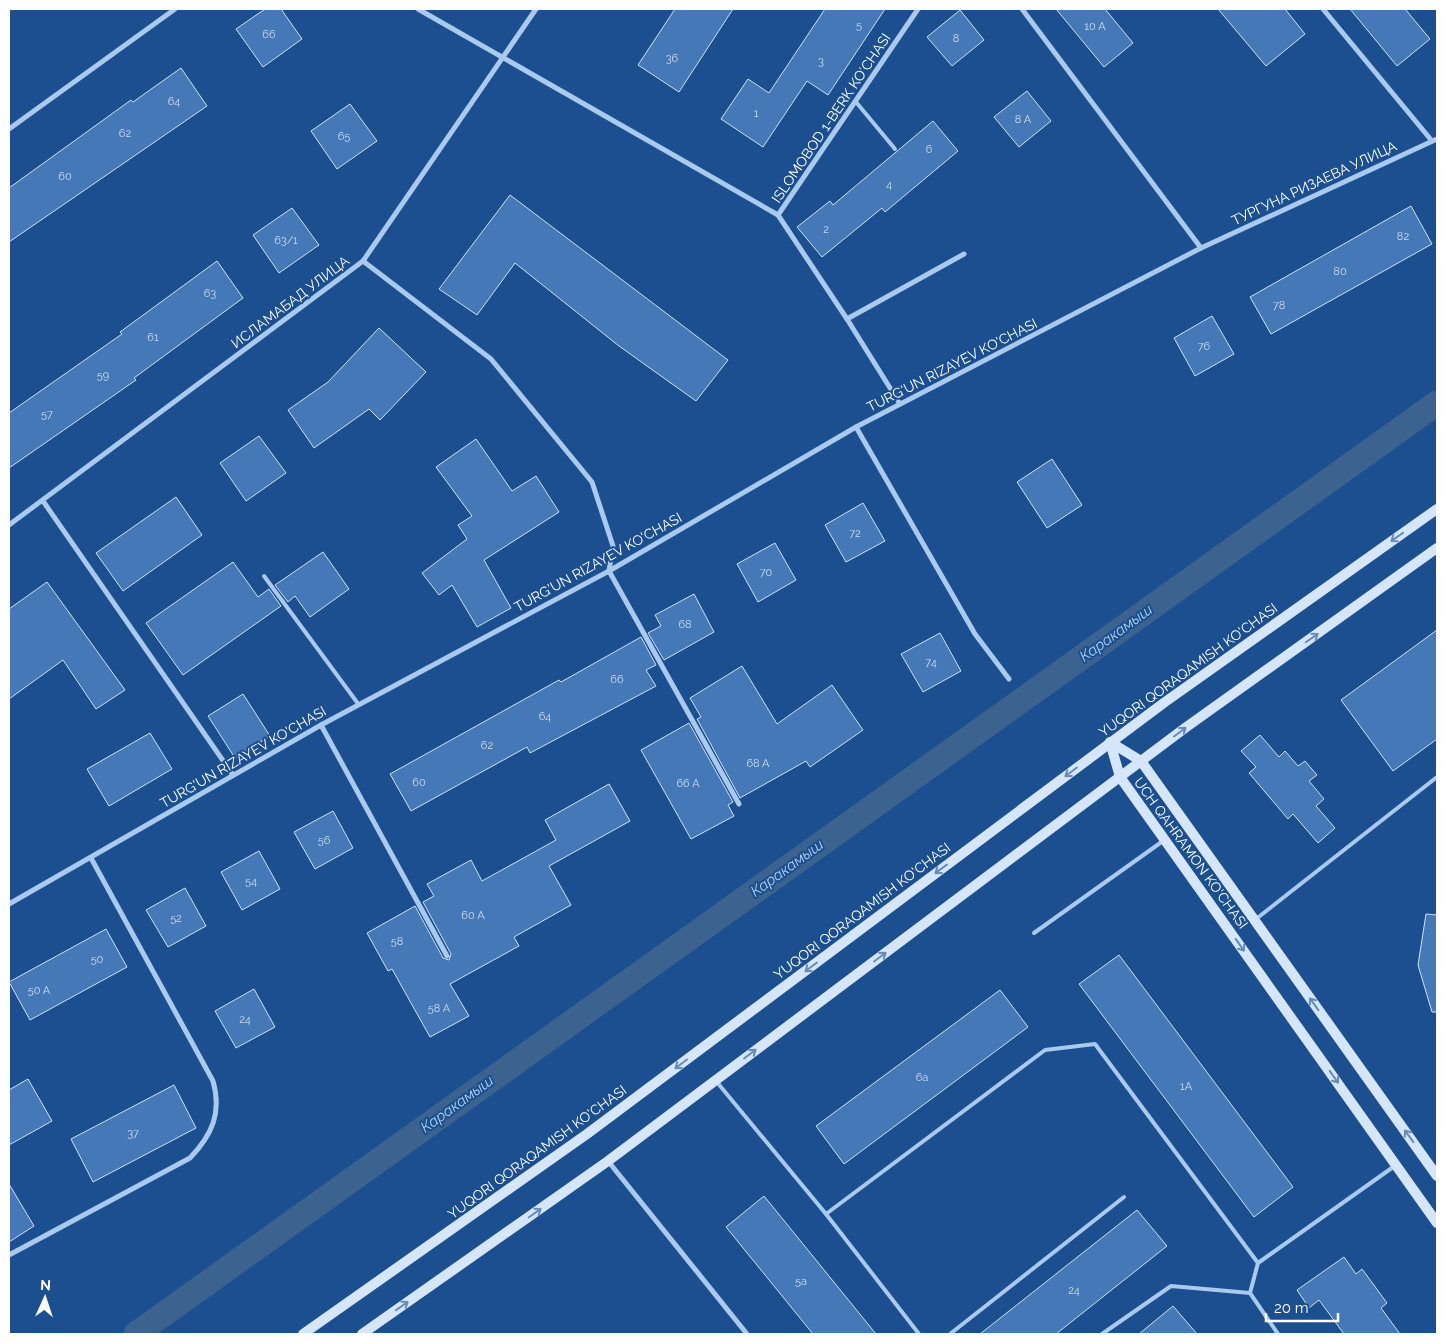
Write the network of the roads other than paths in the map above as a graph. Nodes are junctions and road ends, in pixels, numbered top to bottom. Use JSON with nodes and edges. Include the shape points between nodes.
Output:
{"nodes":[{"id":1,"x":175,"y":9,"type":"edge"},
{"id":2,"x":418,"y":9,"type":"edge"},
{"id":3,"x":536,"y":9,"type":"edge"},
{"id":4,"x":918,"y":9,"type":"edge"},
{"id":5,"x":1022,"y":9,"type":"edge"},
{"id":6,"x":1322,"y":9,"type":"edge"},
{"id":7,"x":503,"y":58,"type":"junction"},
{"id":8,"x":856,"y":102,"type":"junction"},
{"id":9,"x":9,"y":129,"type":"edge"},
{"id":10,"x":1435,"y":140,"type":"edge"},
{"id":11,"x":895,"y":149,"type":"dead end"},
{"id":12,"x":778,"y":215,"type":"junction"},
{"id":13,"x":1201,"y":248,"type":"junction"},
{"id":14,"x":964,"y":254,"type":"dead end"},
{"id":15,"x":363,"y":261,"type":"junction"},
{"id":16,"x":847,"y":319,"type":"junction"},
{"id":17,"x":900,"y":404,"type":"junction"},
{"id":18,"x":856,"y":427,"type":"junction"},
{"id":19,"x":42,"y":501,"type":"junction"},
{"id":20,"x":1437,"y":509,"type":"edge"},
{"id":21,"x":9,"y":525,"type":"edge"},
{"id":22,"x":1437,"y":548,"type":"edge"},
{"id":23,"x":609,"y":571,"type":"junction"},
{"id":24,"x":264,"y":576,"type":"dead end"},
{"id":25,"x":1009,"y":679,"type":"dead end"},
{"id":26,"x":358,"y":705,"type":"junction"},
{"id":27,"x":321,"y":725,"type":"junction"},
{"id":28,"x":1110,"y":742,"type":"junction"},
{"id":29,"x":1141,"y":761,"type":"junction"},
{"id":30,"x":233,"y":775,"type":"junction"},
{"id":31,"x":1120,"y":777,"type":"junction"},
{"id":32,"x":1437,"y":777,"type":"edge"},
{"id":33,"x":738,"y":804,"type":"dead end"},
{"id":34,"x":1165,"y":839,"type":"junction"},
{"id":35,"x":91,"y":858,"type":"junction"},
{"id":36,"x":9,"y":904,"type":"edge"},
{"id":37,"x":1254,"y":920,"type":"junction"},
{"id":38,"x":1034,"y":932,"type":"dead end"},
{"id":39,"x":447,"y":956,"type":"dead end"},
{"id":40,"x":715,"y":1081,"type":"junction"},
{"id":41,"x":608,"y":1161,"type":"junction"},
{"id":42,"x":1396,"y":1165,"type":"junction"},
{"id":43,"x":1437,"y":1176,"type":"edge"},
{"id":44,"x":1124,"y":1197,"type":"dead end"},
{"id":45,"x":826,"y":1214,"type":"junction"},
{"id":46,"x":1437,"y":1223,"type":"edge"},
{"id":47,"x":9,"y":1255,"type":"edge"},
{"id":48,"x":1258,"y":1263,"type":"junction"},
{"id":49,"x":1250,"y":1293,"type":"junction"},
{"id":50,"x":303,"y":1334,"type":"edge"},
{"id":51,"x":362,"y":1334,"type":"edge"},
{"id":52,"x":747,"y":1334,"type":"edge"},
{"id":53,"x":919,"y":1334,"type":"edge"},
{"id":54,"x":950,"y":1334,"type":"edge"},
{"id":55,"x":1102,"y":1334,"type":"edge"},
{"id":56,"x":1278,"y":1334,"type":"edge"}],
"edges":[{"from":1,"to":9,"type":"street"},
{"from":2,"to":7,"type":"street"},
{"from":3,"to":7,"type":"street","name":"ИСЛАМАБАД УЛИЦА"},
{"from":4,"to":8,"type":"street","name":"ISLOMOBOD 1-BERK KO'CHASI"},
{"from":5,"to":13,"type":"street"},
{"from":6,"to":10,"type":"street"},
{"from":7,"to":12,"type":"street"},
{"from":7,"to":15,"type":"street","name":"ИСЛАМАБАД УЛИЦА"},
{"from":8,"to":11,"type":"lane"},
{"from":8,"to":12,"type":"street","name":"ISLOMOBOD 1-BERK KO'CHASI"},
{"from":10,"to":13,"type":"street","name":"ТУРГУНА РИЗАЕВА УЛИЦА"},
{"from":12,"to":16,"type":"street"},
{"from":13,"to":17,"type":"street","name":"TURG'UN RIZAYEV KO'CHASI"},
{"from":14,"to":16,"type":"street"},
{"from":15,"to":19,"type":"street","name":"ИСЛАМАБАД УЛИЦА"},
{"from":15,"to":23,"type":"street","via":[[491,359],[592,482],[614,546]]},
{"from":16,"to":17,"type":"street"},
{"from":17,"to":18,"type":"street","name":"TURG'UN RIZAYEV KO'CHASI"},
{"from":18,"to":23,"type":"street","name":"TURG'UN RIZAYEV KO'CHASI"},
{"from":18,"to":25,"type":"street","via":[[970,626]]},
{"from":19,"to":21,"type":"street","name":"ИСЛАМАБАД УЛИЦА"},
{"from":19,"to":30,"type":"street"},
{"from":20,"to":28,"type":"main road","name":"YUQORI QORAQAMISH KO'CHASI","one_way":true},
{"from":29,"to":22,"type":"main road","one_way":true},
{"from":23,"to":26,"type":"street","name":"TURG'UN RIZAYEV KO'CHASI"},
{"from":23,"to":33,"type":"street"},
{"from":24,"to":26,"type":"lane"},
{"from":26,"to":27,"type":"street","name":"TURG'UN RIZAYEV KO'CHASI"},
{"from":27,"to":30,"type":"street","name":"TURG'UN RIZAYEV KO'CHASI"},
{"from":27,"to":39,"type":"street"},
{"from":28,"to":29,"type":"main road","name":"UCH QAHRAMON KO'CHASI"},
{"from":28,"to":31,"type":"main road","name":"UCH QAHRAMON KO'CHASI"},
{"from":28,"to":50,"type":"main road","name":"YUQORI QORAQAMISH KO'CHASI","one_way":true,"via":[[600,1124]]},
{"from":29,"to":31,"type":"main road"},
{"from":29,"to":37,"type":"main road","name":"UCH QAHRAMON KO'CHASI"},
{"from":30,"to":35,"type":"street","name":"TURG'UN RIZAYEV KO'CHASI"},
{"from":31,"to":34,"type":"main road","name":"UCH QAHRAMON KO'CHASI"},
{"from":40,"to":31,"type":"main road","one_way":true},
{"from":32,"to":37,"type":"lane"},
{"from":34,"to":38,"type":"lane"},
{"from":34,"to":42,"type":"main road","name":"UCH QAHRAMON KO'CHASI","one_way":true},
{"from":35,"to":36,"type":"street","name":"TURG'UN RIZAYEV KO'CHASI"},
{"from":35,"to":47,"type":"street","via":[[213,1081],[218,1100],[216,1120],[190,1158]]},
{"from":43,"to":37,"type":"main road","name":"UCH QAHRAMON KO'CHASI","one_way":true},
{"from":40,"to":41,"type":"main road"},
{"from":40,"to":45,"type":"lane"},
{"from":51,"to":41,"type":"main road","one_way":true},
{"from":41,"to":52,"type":"street"},
{"from":42,"to":46,"type":"main road","name":"UCH QAHRAMON KO'CHASI"},
{"from":42,"to":48,"type":"lane"},
{"from":44,"to":54,"type":"lane"},
{"from":45,"to":48,"type":"lane","via":[[1045,1050],[1096,1044]]},
{"from":45,"to":53,"type":"lane"},
{"from":48,"to":49,"type":"lane"},
{"from":49,"to":55,"type":"lane","via":[[1171,1286]]},
{"from":49,"to":56,"type":"lane"}]}
